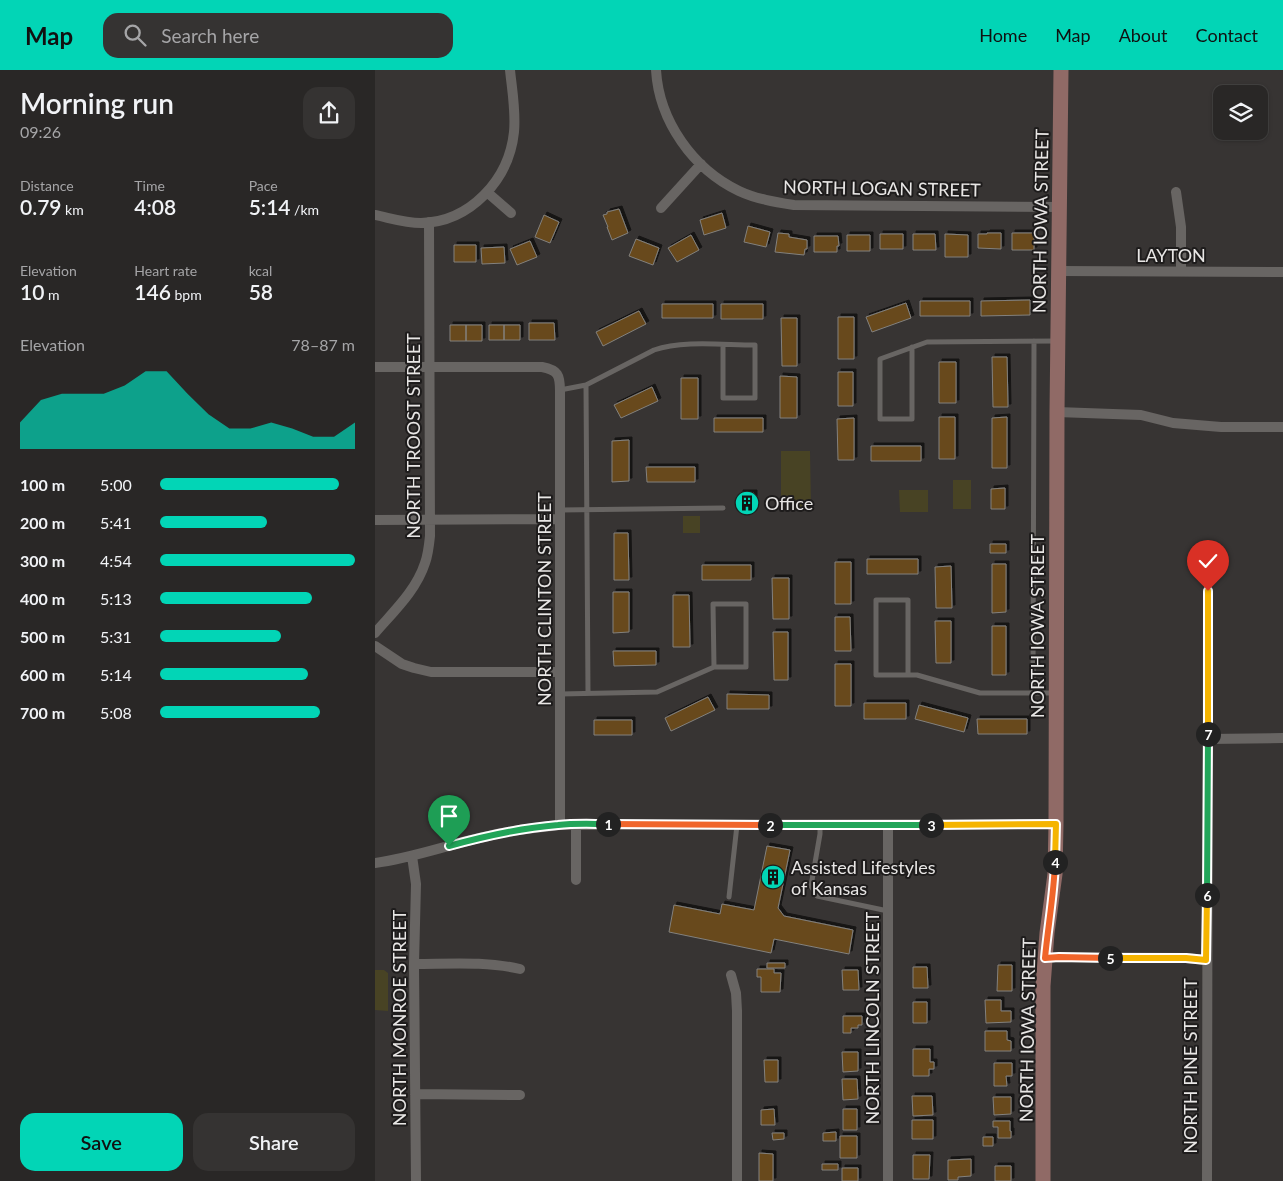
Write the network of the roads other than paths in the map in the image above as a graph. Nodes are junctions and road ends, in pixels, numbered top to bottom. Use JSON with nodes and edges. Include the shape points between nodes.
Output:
{"nodes":[{"id":1,"x":510,"y":70,"type":"edge"},
{"id":2,"x":656,"y":70,"type":"edge"},
{"id":3,"x":1061,"y":70,"type":"edge"},
{"id":4,"x":701,"y":164,"type":"junction"},
{"id":5,"x":1176,"y":192,"type":"dead end"},
{"id":6,"x":488,"y":193,"type":"junction"},
{"id":7,"x":1059,"y":207,"type":"junction"},
{"id":8,"x":661,"y":208,"type":"dead end"},
{"id":9,"x":511,"y":213,"type":"dead end"},
{"id":10,"x":375,"y":215,"type":"edge"},
{"id":11,"x":429,"y":222,"type":"junction"},
{"id":12,"x":1059,"y":271,"type":"junction"},
{"id":13,"x":1181,"y":271,"type":"junction"},
{"id":14,"x":1283,"y":272,"type":"edge"},
{"id":15,"x":1034,"y":341,"type":"junction"},
{"id":16,"x":1058,"y":341,"type":"junction"},
{"id":17,"x":723,"y":345,"type":"junction"},
{"id":18,"x":912,"y":347,"type":"junction"},
{"id":19,"x":375,"y":367,"type":"edge"},
{"id":20,"x":430,"y":367,"type":"junction"},
{"id":21,"x":586,"y":385,"type":"junction"},
{"id":22,"x":560,"y":391,"type":"junction"},
{"id":23,"x":1057,"y":412,"type":"junction"},
{"id":24,"x":1283,"y":426,"type":"edge"},
{"id":25,"x":723,"y":508,"type":"dead end"},
{"id":26,"x":587,"y":509,"type":"junction"},
{"id":27,"x":560,"y":514,"type":"junction"},
{"id":28,"x":375,"y":520,"type":"edge"},
{"id":29,"x":430,"y":520,"type":"junction"},
{"id":30,"x":1208,"y":591,"type":"dead end"},
{"id":31,"x":375,"y":633,"type":"edge"},
{"id":32,"x":375,"y":646,"type":"edge"},
{"id":33,"x":714,"y":667,"type":"junction"},
{"id":34,"x":560,"y":672,"type":"junction"},
{"id":35,"x":908,"y":675,"type":"junction"},
{"id":36,"x":588,"y":693,"type":"junction"},
{"id":37,"x":1033,"y":693,"type":"junction"},
{"id":38,"x":1055,"y":693,"type":"junction"},
{"id":39,"x":560,"y":694,"type":"junction"},
{"id":40,"x":1283,"y":738,"type":"edge"},
{"id":41,"x":1208,"y":739,"type":"junction"},
{"id":42,"x":576,"y":824,"type":"junction"},
{"id":43,"x":737,"y":824,"type":"junction"},
{"id":44,"x":1056,"y":824,"type":"junction"},
{"id":45,"x":560,"y":825,"type":"junction"},
{"id":46,"x":820,"y":825,"type":"junction"},
{"id":47,"x":888,"y":825,"type":"junction"},
{"id":48,"x":412,"y":856,"type":"junction"},
{"id":49,"x":375,"y":863,"type":"edge"},
{"id":50,"x":576,"y":880,"type":"dead end"},
{"id":51,"x":729,"y":897,"type":"dead end"},
{"id":52,"x":888,"y":911,"type":"junction"},
{"id":53,"x":1045,"y":958,"type":"junction"},
{"id":54,"x":1206,"y":960,"type":"junction"},
{"id":55,"x":414,"y":964,"type":"junction"},
{"id":56,"x":520,"y":969,"type":"dead end"},
{"id":57,"x":731,"y":976,"type":"dead end"},
{"id":58,"x":415,"y":1094,"type":"junction"},
{"id":59,"x":520,"y":1095,"type":"dead end"},
{"id":60,"x":416,"y":1181,"type":"edge"},
{"id":61,"x":737,"y":1181,"type":"edge"},
{"id":62,"x":887,"y":1181,"type":"edge"},
{"id":63,"x":1043,"y":1181,"type":"edge"},
{"id":64,"x":1207,"y":1181,"type":"edge"}],
"edges":[{"from":1,"to":6,"type":"street","via":[[515,118],[511,146]]},
{"from":2,"to":4,"type":"street","name":"NORTH LOGAN STREET","via":[[661,98],[672,125]]},
{"from":3,"to":7,"type":"street","name":"NORTH IOWA STREET"},
{"from":4,"to":7,"type":"street","name":"NORTH LOGAN STREET","via":[[739,191],[768,201],[794,205]]},
{"from":4,"to":8,"type":"street"},
{"from":5,"to":13,"type":"street","via":[[1181,227]]},
{"from":6,"to":9,"type":"street"},
{"from":6,"to":11,"type":"street","via":[[458,213]]},
{"from":7,"to":12,"type":"street","name":"NORTH IOWA STREET"},
{"from":10,"to":11,"type":"street"},
{"from":11,"to":20,"type":"street","name":"NORTH TROOST STREET"},
{"from":12,"to":13,"type":"street","name":"LAYTON"},
{"from":12,"to":16,"type":"street","name":"NORTH IOWA STREET"},
{"from":13,"to":14,"type":"street","name":"LAYTON"},
{"from":15,"to":16,"type":"lane"},
{"from":15,"to":18,"type":"lane","via":[[927,342]]},
{"from":15,"to":37,"type":"lane"},
{"from":16,"to":23,"type":"street","name":"NORTH IOWA STREET"},
{"from":17,"to":17,"type":"lane","via":[[723,398],[755,398],[755,345]]},
{"from":17,"to":21,"type":"lane","via":[[665,346]]},
{"from":18,"to":18,"type":"lane","via":[[880,359],[880,418],[912,418]]},
{"from":19,"to":20,"type":"street"},
{"from":20,"to":22,"type":"street","name":"NORTH CLINTON STREET","via":[[542,367],[557,373]]},
{"from":20,"to":29,"type":"street","name":"NORTH TROOST STREET"},
{"from":21,"to":22,"type":"lane"},
{"from":21,"to":26,"type":"lane"},
{"from":22,"to":27,"type":"street","name":"NORTH CLINTON STREET"},
{"from":23,"to":24,"type":"street","via":[[1141,415],[1173,423],[1221,427]]},
{"from":23,"to":38,"type":"street","name":"NORTH IOWA STREET"},
{"from":25,"to":26,"type":"lane"},
{"from":26,"to":27,"type":"lane"},
{"from":26,"to":36,"type":"lane"},
{"from":27,"to":29,"type":"street"},
{"from":27,"to":34,"type":"street","name":"NORTH CLINTON STREET"},
{"from":28,"to":29,"type":"street"},
{"from":29,"to":31,"type":"street","name":"NORTH TROOST STREET","via":[[425,565],[415,584]]},
{"from":30,"to":41,"type":"street","name":"NORTH PINE STREET"},
{"from":32,"to":34,"type":"street","via":[[402,664],[431,672]]},
{"from":33,"to":33,"type":"lane","via":[[746,667],[746,604],[713,604]]},
{"from":33,"to":36,"type":"lane","via":[[657,692]]},
{"from":34,"to":39,"type":"street","name":"NORTH CLINTON STREET"},
{"from":35,"to":35,"type":"lane","via":[[876,675],[876,600],[908,600]]},
{"from":35,"to":37,"type":"lane","via":[[980,693]]},
{"from":36,"to":39,"type":"lane"},
{"from":37,"to":38,"type":"lane"},
{"from":38,"to":44,"type":"street","name":"NORTH IOWA STREET"},
{"from":39,"to":45,"type":"street","name":"NORTH CLINTON STREET"},
{"from":40,"to":41,"type":"street"},
{"from":41,"to":54,"type":"street","name":"NORTH PINE STREET"},
{"from":42,"to":43,"type":"street"},
{"from":42,"to":45,"type":"street"},
{"from":42,"to":50,"type":"street"},
{"from":43,"to":46,"type":"street"},
{"from":43,"to":51,"type":"lane"},
{"from":44,"to":47,"type":"street"},
{"from":44,"to":53,"type":"street","name":"NORTH IOWA STREET","via":[[1055,874]]},
{"from":45,"to":48,"type":"street","via":[[486,836]]},
{"from":46,"to":47,"type":"street"},
{"from":46,"to":52,"type":"lane","via":[[811,886],[817,896]]},
{"from":47,"to":52,"type":"street","name":"NORTH LINCOLN STREET"},
{"from":48,"to":49,"type":"street"},
{"from":48,"to":55,"type":"street","name":"NORTH MONROE STREET","via":[[416,884]]},
{"from":52,"to":62,"type":"street","name":"NORTH LINCOLN STREET"},
{"from":53,"to":54,"type":"street"},
{"from":53,"to":63,"type":"street","name":"NORTH IOWA STREET"},
{"from":54,"to":64,"type":"street","name":"NORTH PINE STREET"},
{"from":55,"to":56,"type":"street","via":[[481,964]]},
{"from":55,"to":58,"type":"street","name":"NORTH MONROE STREET"},
{"from":57,"to":61,"type":"street","via":[[737,1011]]},
{"from":58,"to":59,"type":"street"},
{"from":58,"to":60,"type":"street","name":"NORTH MONROE STREET"}]}
